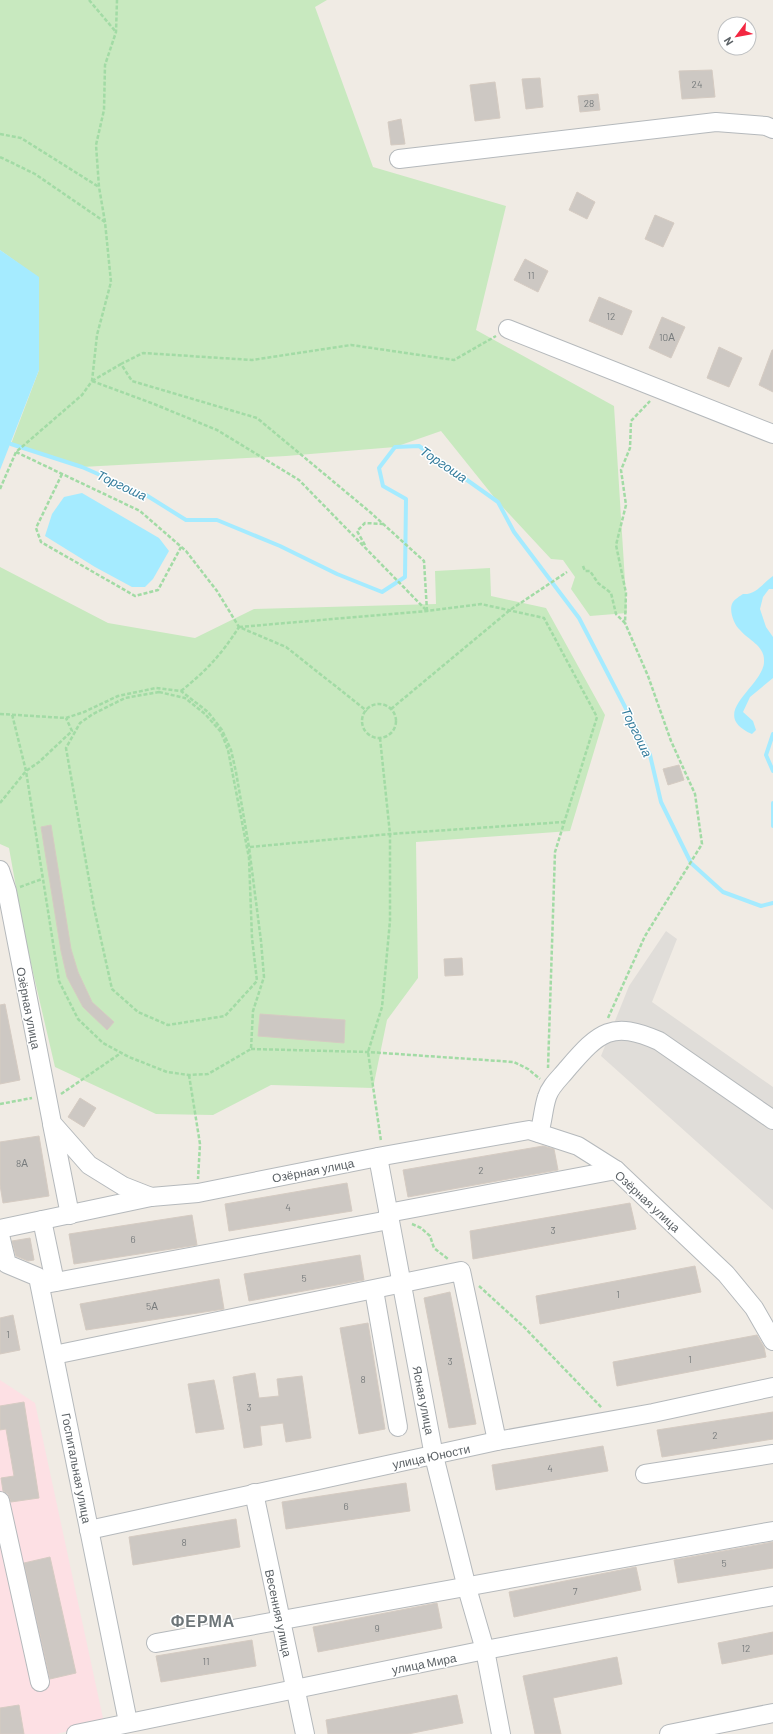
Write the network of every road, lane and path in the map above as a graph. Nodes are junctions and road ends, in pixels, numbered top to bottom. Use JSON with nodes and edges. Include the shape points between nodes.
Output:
{"nodes":[{"id":1,"x":89,"y":0,"type":"edge"},
{"id":2,"x":117,"y":0,"type":"edge"},
{"id":3,"x":116,"y":32,"type":"junction"},
{"id":4,"x":771,"y":126,"type":"edge"},
{"id":5,"x":0,"y":134,"type":"edge"},
{"id":6,"x":0,"y":157,"type":"edge"},
{"id":7,"x":399,"y":159,"type":"dead end"},
{"id":8,"x":99,"y":187,"type":"junction"},
{"id":9,"x":105,"y":222,"type":"junction"},
{"id":10,"x":508,"y":329,"type":"joint"},
{"id":11,"x":121,"y":364,"type":"junction"},
{"id":12,"x":92,"y":381,"type":"junction"},
{"id":13,"x":662,"y":389,"type":"junction"},
{"id":14,"x":773,"y":434,"type":"edge"},
{"id":15,"x":16,"y":452,"type":"junction"},
{"id":16,"x":62,"y":474,"type":"junction"},
{"id":17,"x":0,"y":488,"type":"edge"},
{"id":18,"x":383,"y":524,"type":"junction"},
{"id":19,"x":181,"y":547,"type":"junction"},
{"id":20,"x":367,"y":549,"type":"junction"},
{"id":21,"x":583,"y":566,"type":"dead end"},
{"id":22,"x":567,"y":572,"type":"dead end"},
{"id":23,"x":510,"y":610,"type":"junction"},
{"id":24,"x":426,"y":611,"type":"junction"},
{"id":25,"x":625,"y":623,"type":"junction"},
{"id":26,"x":240,"y":627,"type":"junction"},
{"id":27,"x":181,"y":691,"type":"junction"},
{"id":28,"x":391,"y":709,"type":"junction"},
{"id":29,"x":366,"y":710,"type":"junction"},
{"id":30,"x":0,"y":714,"type":"edge"},
{"id":31,"x":12,"y":714,"type":"junction"},
{"id":32,"x":66,"y":718,"type":"junction"},
{"id":33,"x":380,"y":738,"type":"junction"},
{"id":34,"x":26,"y":771,"type":"junction"},
{"id":35,"x":0,"y":803,"type":"edge"},
{"id":36,"x":564,"y":822,"type":"junction"},
{"id":37,"x":390,"y":834,"type":"junction"},
{"id":38,"x":250,"y":847,"type":"junction"},
{"id":39,"x":0,"y":870,"type":"edge"},
{"id":40,"x":42,"y":879,"type":"junction"},
{"id":41,"x":4,"y":891,"type":"edge"},
{"id":42,"x":257,"y":981,"type":"joint"},
{"id":43,"x":599,"y":1037,"type":"junction"},
{"id":44,"x":251,"y":1049,"type":"junction"},
{"id":45,"x":121,"y":1052,"type":"junction"},
{"id":46,"x":368,"y":1052,"type":"junction"},
{"id":47,"x":189,"y":1075,"type":"junction"},
{"id":48,"x":550,"y":1079,"type":"junction"},
{"id":49,"x":58,"y":1096,"type":"dead end"},
{"id":50,"x":35,"y":1098,"type":"dead end"},
{"id":51,"x":0,"y":1104,"type":"edge"},
{"id":52,"x":773,"y":1120,"type":"edge"},
{"id":53,"x":52,"y":1123,"type":"junction"},
{"id":54,"x":539,"y":1133,"type":"junction"},
{"id":55,"x":380,"y":1152,"type":"junction"},
{"id":56,"x":616,"y":1170,"type":"junction"},
{"id":57,"x":198,"y":1193,"type":"junction"},
{"id":58,"x":151,"y":1197,"type":"junction"},
{"id":59,"x":70,"y":1215,"type":"junction"},
{"id":60,"x":391,"y":1215,"type":"junction"},
{"id":61,"x":42,"y":1220,"type":"junction"},
{"id":62,"x":0,"y":1229,"type":"edge"},
{"id":63,"x":0,"y":1235,"type":"edge"},
{"id":64,"x":461,"y":1271,"type":"junction"},
{"id":65,"x":47,"y":1284,"type":"junction"},
{"id":66,"x":402,"y":1284,"type":"junction"},
{"id":67,"x":374,"y":1290,"type":"junction"},
{"id":68,"x":773,"y":1341,"type":"edge"},
{"id":69,"x":54,"y":1355,"type":"junction"},
{"id":70,"x":773,"y":1387,"type":"edge"},
{"id":71,"x":613,"y":1420,"type":"junction"},
{"id":72,"x":398,"y":1427,"type":"dead end"},
{"id":73,"x":497,"y":1441,"type":"junction"},
{"id":74,"x":773,"y":1454,"type":"edge"},
{"id":75,"x":434,"y":1456,"type":"junction"},
{"id":76,"x":646,"y":1474,"type":"dead end"},
{"id":77,"x":254,"y":1493,"type":"junction"},
{"id":78,"x":0,"y":1501,"type":"edge"},
{"id":79,"x":89,"y":1530,"type":"junction"},
{"id":80,"x":773,"y":1531,"type":"edge"},
{"id":81,"x":5,"y":1549,"type":"edge"},
{"id":82,"x":466,"y":1588,"type":"junction"},
{"id":83,"x":773,"y":1596,"type":"edge"},
{"id":84,"x":281,"y":1621,"type":"junction"},
{"id":85,"x":156,"y":1643,"type":"dead end"},
{"id":86,"x":485,"y":1650,"type":"junction"},
{"id":87,"x":40,"y":1682,"type":"dead end"},
{"id":88,"x":295,"y":1689,"type":"junction"},
{"id":89,"x":773,"y":1713,"type":"edge"},
{"id":90,"x":128,"y":1722,"type":"junction"},
{"id":91,"x":76,"y":1734,"type":"edge"},
{"id":92,"x":305,"y":1734,"type":"edge"},
{"id":93,"x":501,"y":1734,"type":"edge"},
{"id":94,"x":669,"y":1734,"type":"edge"}],
"edges":[{"from":1,"to":3,"type":"path"},
{"from":2,"to":3,"type":"path"},
{"from":3,"to":8,"type":"path","via":[[105,65],[104,110],[96,145]]},
{"from":4,"to":7,"type":"street","via":[[716,122]]},
{"from":5,"to":8,"type":"path","via":[[21,138]]},
{"from":6,"to":9,"type":"path","via":[[35,174]]},
{"from":8,"to":9,"type":"path"},
{"from":9,"to":12,"type":"path","via":[[111,282],[97,335]]},
{"from":10,"to":11,"type":"path","via":[[454,360],[351,345],[252,360],[142,353]]},
{"from":10,"to":13,"type":"street"},
{"from":11,"to":12,"type":"path"},
{"from":11,"to":18,"type":"path","via":[[132,381],[257,418]]},
{"from":12,"to":15,"type":"path","via":[[82,395]]},
{"from":12,"to":20,"type":"path","via":[[217,430],[299,480]]},
{"from":13,"to":14,"type":"street"},
{"from":13,"to":25,"type":"path","via":[[631,421],[630,448],[621,470],[626,505],[616,545],[626,593]]},
{"from":15,"to":16,"type":"path"},
{"from":15,"to":17,"type":"path"},
{"from":16,"to":19,"type":"path","via":[[140,511]]},
{"from":16,"to":19,"type":"path","via":[[36,528],[41,542],[135,596],[158,590]]},
{"from":18,"to":20,"type":"path","via":[[365,523],[357,531]]},
{"from":18,"to":24,"type":"path","via":[[424,561]]},
{"from":19,"to":26,"type":"path","via":[[217,591]]},
{"from":20,"to":24,"type":"path"},
{"from":21,"to":25,"type":"path","via":[[585,571],[590,571],[611,593],[616,614]]},
{"from":22,"to":23,"type":"path"},
{"from":23,"to":24,"type":"path","via":[[481,604]]},
{"from":23,"to":28,"type":"path"},
{"from":23,"to":36,"type":"path","via":[[544,618],[597,717]]},
{"from":24,"to":26,"type":"path"},
{"from":25,"to":43,"type":"path","via":[[648,676],[671,741],[695,794],[702,844],[645,936]]},
{"from":26,"to":27,"type":"path","via":[[206,671]]},
{"from":26,"to":29,"type":"path","via":[[286,647]]},
{"from":27,"to":32,"type":"path","via":[[156,688],[118,696]]},
{"from":27,"to":38,"type":"path","via":[[208,712],[222,730],[231,750]]},
{"from":28,"to":29,"type":"path","via":[[381,704]]},
{"from":28,"to":33,"type":"path","via":[[396,724],[390,734]]},
{"from":29,"to":33,"type":"path","via":[[363,720],[366,731]]},
{"from":30,"to":31,"type":"path"},
{"from":31,"to":32,"type":"path"},
{"from":31,"to":34,"type":"path"},
{"from":32,"to":34,"type":"path","via":[[72,731],[40,762]]},
{"from":33,"to":37,"type":"path"},
{"from":34,"to":35,"type":"path"},
{"from":34,"to":40,"type":"path"},
{"from":36,"to":37,"type":"path"},
{"from":36,"to":48,"type":"path","via":[[555,852],[547,1047]]},
{"from":37,"to":38,"type":"path"},
{"from":37,"to":46,"type":"path","via":[[390,921],[383,999]]},
{"from":38,"to":44,"type":"path","via":[[264,977],[253,1012]]},
{"from":39,"to":41,"type":"street","name":"Озёрная улица"},
{"from":40,"to":41,"type":"path"},
{"from":40,"to":45,"type":"path","via":[[59,981],[78,1019],[103,1043]]},
{"from":41,"to":53,"type":"street","name":"Озёрная улица"},
{"from":42,"to":42,"type":"path","via":[[252,938],[249,858],[234,774],[221,732],[206,714],[185,698],[159,692],[125,698],[92,714],[80,723],[66,748],[91,893],[112,989],[138,1012],[168,1025],[225,1016]]},
{"from":43,"to":48,"type":"street"},
{"from":43,"to":52,"type":"street","via":[[608,1032],[622,1030],[640,1033],[659,1041]]},
{"from":44,"to":46,"type":"path"},
{"from":44,"to":47,"type":"path","via":[[208,1074]]},
{"from":45,"to":47,"type":"path","via":[[167,1072]]},
{"from":45,"to":49,"type":"path"},
{"from":46,"to":48,"type":"path","via":[[514,1062]]},
{"from":46,"to":55,"type":"path"},
{"from":47,"to":57,"type":"path","via":[[200,1144]]},
{"from":48,"to":54,"type":"street"},
{"from":50,"to":51,"type":"path"},
{"from":53,"to":58,"type":"street","name":"Озёрная улица","via":[[89,1165],[123,1186]]},
{"from":53,"to":59,"type":"street"},
{"from":54,"to":55,"type":"street","name":"Озёрная улица","via":[[529,1130]]},
{"from":54,"to":56,"type":"street","name":"Озёрная улица","via":[[578,1146]]},
{"from":55,"to":57,"type":"street","name":"Озёрная улица"},
{"from":55,"to":60,"type":"street","name":"Ясная улица"},
{"from":56,"to":60,"type":"street"},
{"from":56,"to":68,"type":"street","name":"Озёрная улица","via":[[726,1274],[754,1308]]},
{"from":57,"to":58,"type":"street","name":"Озёрная улица"},
{"from":58,"to":59,"type":"street"},
{"from":59,"to":61,"type":"street"},
{"from":60,"to":64,"type":"path","via":[[421,1228],[430,1236],[434,1248]]},
{"from":60,"to":65,"type":"street"},
{"from":60,"to":66,"type":"street","name":"Ясная улица"},
{"from":61,"to":62,"type":"street"},
{"from":61,"to":65,"type":"street","name":"Госпитальная улица"},
{"from":63,"to":65,"type":"street","via":[[7,1264],[38,1277]]},
{"from":64,"to":66,"type":"street"},
{"from":64,"to":71,"type":"path","via":[[524,1327]]},
{"from":64,"to":73,"type":"street"},
{"from":65,"to":69,"type":"street","name":"Госпитальная улица"},
{"from":66,"to":67,"type":"street"},
{"from":66,"to":75,"type":"street","name":"Ясная улица"},
{"from":67,"to":69,"type":"street"},
{"from":67,"to":72,"type":"street"},
{"from":69,"to":79,"type":"street","name":"Госпитальная улица"},
{"from":70,"to":71,"type":"street","name":"улица Юности"},
{"from":71,"to":73,"type":"street","name":"улица Юности"},
{"from":73,"to":75,"type":"street","name":"улица Юности"},
{"from":74,"to":76,"type":"street"},
{"from":75,"to":77,"type":"street","name":"улица Юности"},
{"from":75,"to":82,"type":"street","name":"Ясная улица"},
{"from":77,"to":79,"type":"street","name":"улица Юности"},
{"from":77,"to":84,"type":"street","name":"Весенняя улица"},
{"from":78,"to":81,"type":"street"},
{"from":79,"to":90,"type":"street","name":"Госпитальная улица"},
{"from":80,"to":82,"type":"street"},
{"from":81,"to":87,"type":"street"},
{"from":82,"to":84,"type":"street"},
{"from":82,"to":86,"type":"street","name":"Ясная улица"},
{"from":83,"to":86,"type":"street","name":"улица Мира"},
{"from":84,"to":85,"type":"street"},
{"from":84,"to":88,"type":"street","name":"Весенняя улица"},
{"from":86,"to":88,"type":"street","name":"улица Мира"},
{"from":86,"to":93,"type":"street","name":"Ясная улица"},
{"from":88,"to":90,"type":"street","name":"улица Мира"},
{"from":88,"to":92,"type":"street","name":"Весенняя улица"},
{"from":89,"to":94,"type":"street"},
{"from":90,"to":91,"type":"street","name":"улица Мира"}]}
